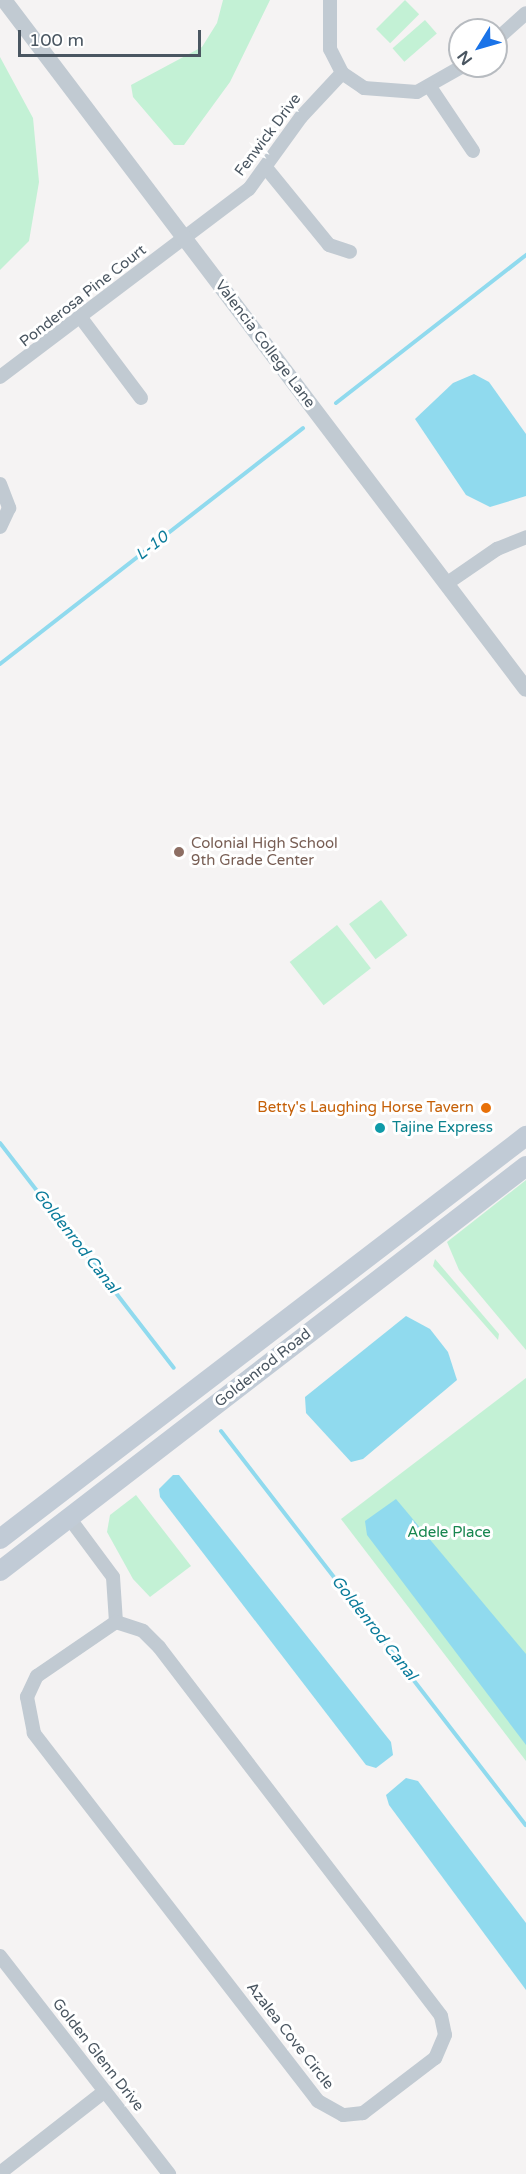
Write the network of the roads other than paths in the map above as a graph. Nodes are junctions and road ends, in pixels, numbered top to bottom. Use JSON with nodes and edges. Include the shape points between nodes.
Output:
{"nodes":[{"id":1,"x":4,"y":0,"type":"edge"},
{"id":2,"x":330,"y":0,"type":"edge"},
{"id":3,"x":526,"y":13,"type":"edge"},
{"id":4,"x":508,"y":29,"type":"edge"},
{"id":5,"x":342,"y":73,"type":"junction"},
{"id":6,"x":448,"y":76,"type":"edge"},
{"id":7,"x":430,"y":87,"type":"junction"},
{"id":8,"x":473,"y":151,"type":"dead end"},
{"id":9,"x":267,"y":168,"type":"junction"},
{"id":10,"x":185,"y":238,"type":"junction"},
{"id":11,"x":350,"y":252,"type":"dead end"},
{"id":12,"x":81,"y":318,"type":"junction"},
{"id":13,"x":0,"y":377,"type":"edge"},
{"id":14,"x":141,"y":398,"type":"dead end"},
{"id":15,"x":0,"y":484,"type":"edge"},
{"id":16,"x":0,"y":527,"type":"edge"},
{"id":17,"x":526,"y":537,"type":"edge"},
{"id":18,"x":446,"y":584,"type":"junction"},
{"id":19,"x":526,"y":689,"type":"edge"},
{"id":20,"x":526,"y":1136,"type":"edge"},
{"id":21,"x":526,"y":1166,"type":"edge"},
{"id":22,"x":405,"y":1228,"type":"junction"},
{"id":23,"x":397,"y":1264,"type":"junction"},
{"id":24,"x":88,"y":1472,"type":"junction"},
{"id":25,"x":51,"y":1499,"type":"junction"},
{"id":26,"x":70,"y":1519,"type":"junction"},
{"id":27,"x":0,"y":1539,"type":"edge"},
{"id":28,"x":41,"y":1540,"type":"junction"},
{"id":29,"x":0,"y":1571,"type":"edge"},
{"id":30,"x":116,"y":1622,"type":"junction"},
{"id":31,"x":0,"y":1956,"type":"edge"},
{"id":32,"x":105,"y":2091,"type":"junction"},
{"id":33,"x":0,"y":2173,"type":"edge"},
{"id":34,"x":169,"y":2174,"type":"edge"}],
"edges":[{"from":1,"to":10,"type":"street","name":"Valencia College Lane"},
{"from":2,"to":5,"type":"street","via":[[330,50]]},
{"from":3,"to":4,"type":"street"},
{"from":5,"to":7,"type":"street","via":[[382,93]]},
{"from":5,"to":9,"type":"street","name":"Fenwick Drive","via":[[301,117]]},
{"from":6,"to":7,"type":"street"},
{"from":7,"to":8,"type":"street"},
{"from":9,"to":10,"type":"street","name":"Fenwick Drive","via":[[249,189]]},
{"from":9,"to":11,"type":"street","via":[[328,245]]},
{"from":10,"to":12,"type":"street","name":"Ponderosa Pine Court"},
{"from":10,"to":18,"type":"street","name":"Valencia College Lane"},
{"from":12,"to":13,"type":"street","name":"Ponderosa Pine Court"},
{"from":12,"to":14,"type":"street"},
{"from":15,"to":16,"type":"street","via":[[9,508]]},
{"from":17,"to":18,"type":"street","via":[[497,549]]},
{"from":18,"to":19,"type":"street","name":"Valencia College Lane"},
{"from":20,"to":22,"type":"main road","name":"Goldenrod Road"},
{"from":21,"to":23,"type":"main road","name":"Goldenrod Road"},
{"from":22,"to":23,"type":"main road"},
{"from":22,"to":24,"type":"main road","name":"Goldenrod Road"},
{"from":23,"to":26,"type":"main road","name":"Goldenrod Road"},
{"from":24,"to":25,"type":"main road","name":"Goldenrod Road"},
{"from":24,"to":26,"type":"main road"},
{"from":25,"to":27,"type":"main road","name":"Goldenrod Road"},
{"from":25,"to":28,"type":"main road"},
{"from":26,"to":28,"type":"main road","name":"Goldenrod Road"},
{"from":26,"to":30,"type":"street","via":[[113,1577]]},
{"from":28,"to":29,"type":"main road","name":"Goldenrod Road"},
{"from":30,"to":30,"type":"street","name":"Azalea Cove Circle","via":[[143,1631],[159,1647],[441,2016],[445,2035],[435,2058],[363,2113],[343,2115],[318,2101],[34,1733],[27,1698],[37,1676]]},
{"from":31,"to":32,"type":"street","name":"Golden Glenn Drive"},
{"from":32,"to":33,"type":"street"},
{"from":32,"to":34,"type":"street","name":"Golden Glenn Drive"}]}
